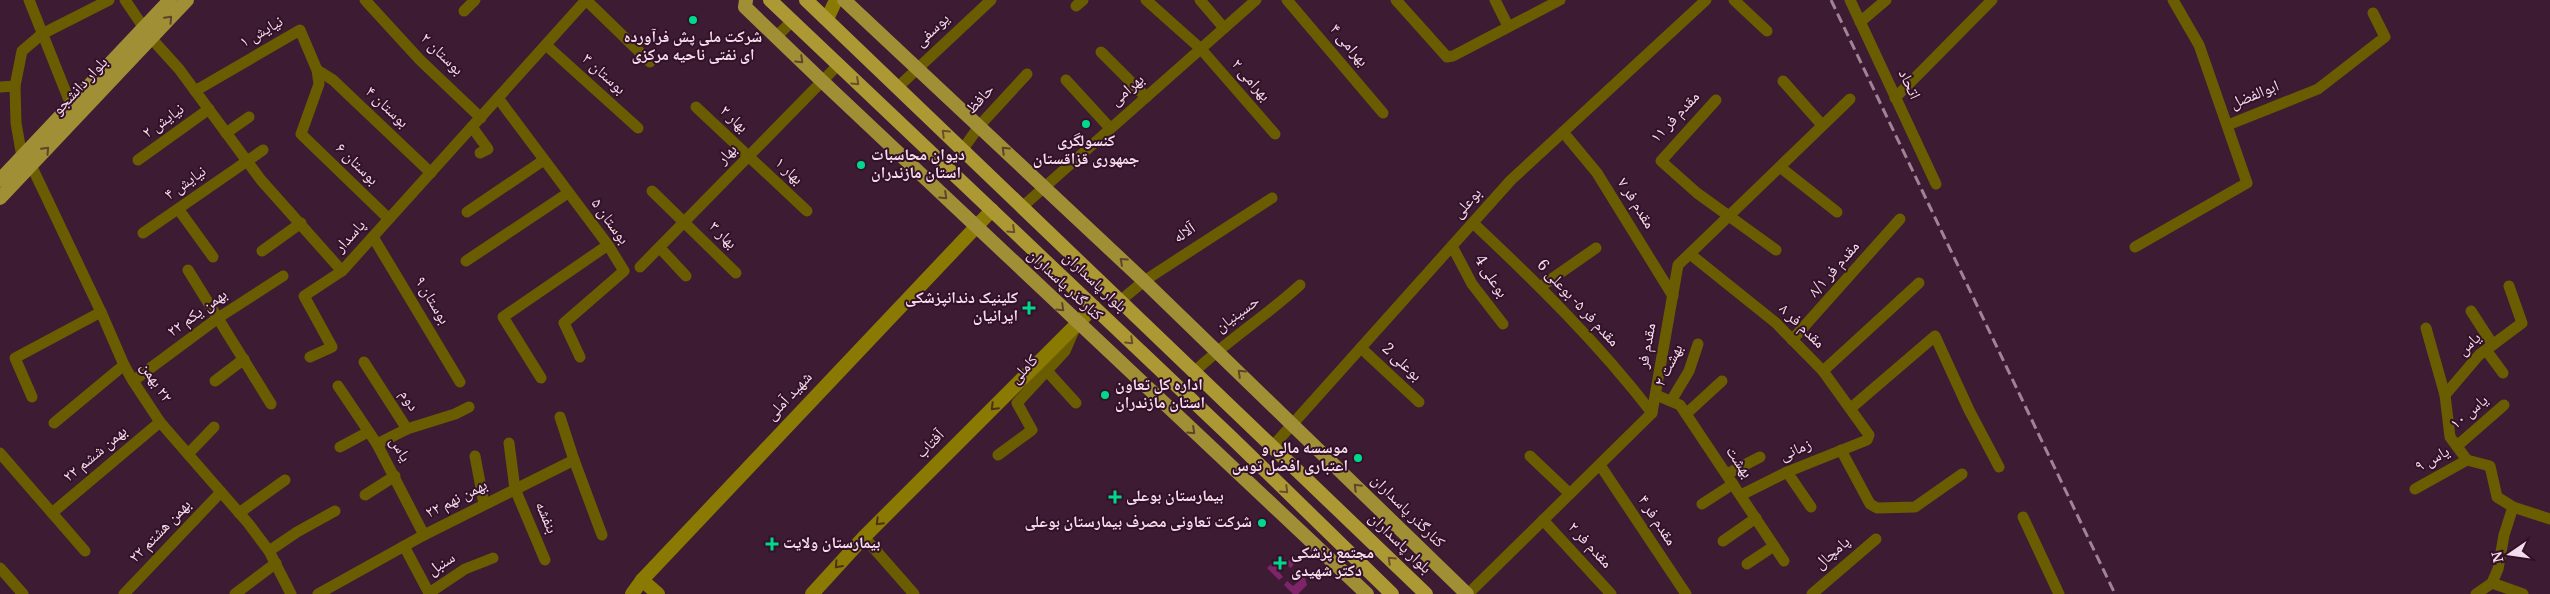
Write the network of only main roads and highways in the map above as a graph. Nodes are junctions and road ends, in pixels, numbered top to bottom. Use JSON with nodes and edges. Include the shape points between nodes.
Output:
{"nodes":[{"id":1,"x":170,"y":0,"type":"edge"},
{"id":2,"x":187,"y":0,"type":"edge"},
{"id":3,"x":746,"y":0,"type":"edge"},
{"id":4,"x":770,"y":0,"type":"edge"},
{"id":5,"x":806,"y":0,"type":"edge"},
{"id":6,"x":836,"y":0,"type":"edge"},
{"id":7,"x":844,"y":0,"type":"edge"},
{"id":8,"x":827,"y":19,"type":"junction"},
{"id":9,"x":147,"y":33,"type":"junction"},
{"id":10,"x":27,"y":161,"type":"junction"},
{"id":11,"x":0,"y":180,"type":"edge"},
{"id":12,"x":0,"y":198,"type":"edge"},
{"id":13,"x":992,"y":210,"type":"junction"},
{"id":14,"x":976,"y":227,"type":"junction"},
{"id":15,"x":1094,"y":307,"type":"junction"},
{"id":16,"x":1078,"y":323,"type":"junction"},
{"id":17,"x":642,"y":580,"type":"junction"},
{"id":18,"x":632,"y":594,"type":"edge"},
{"id":19,"x":658,"y":594,"type":"edge"},
{"id":20,"x":812,"y":594,"type":"edge"},
{"id":21,"x":1367,"y":594,"type":"edge"},
{"id":22,"x":1392,"y":594,"type":"edge"},
{"id":23,"x":1426,"y":594,"type":"edge"},
{"id":24,"x":1468,"y":594,"type":"edge"}],
"edges":[{"from":1,"to":9,"type":"main road","name":"بلوار دانشجو"},
{"from":9,"to":2,"type":"main road","name":"بلوار دانشجو","one_way":true},
{"from":3,"to":14,"type":"main road","name":"کنارگذر پاسداران","one_way":true,"via":[[745,7]]},
{"from":4,"to":13,"type":"highway","name":"بلوار پاسداران","one_way":true},
{"from":5,"to":8,"type":"highway","name":"بلوار پاسداران"},
{"from":6,"to":8,"type":"main road"},
{"from":24,"to":7,"type":"main road","name":"کنارگذر پاسداران","one_way":true,"via":[[1217,350]]},
{"from":23,"to":8,"type":"highway","name":"بلوار پاسداران","one_way":true},
{"from":10,"to":9,"type":"main road","name":"بلوار دانشجو","one_way":true},
{"from":9,"to":10,"type":"main road","name":"بلوار دانشجو","via":[[71,105]]},
{"from":10,"to":11,"type":"main road","name":"بلوار دانشجو"},
{"from":10,"to":12,"type":"main road","name":"بلوار دانشجو"},
{"from":13,"to":14,"type":"main road","name":"شهید آملی"},
{"from":13,"to":15,"type":"highway","name":"بلوار پاسداران","one_way":true},
{"from":14,"to":16,"type":"main road","name":"کنارگذر پاسداران","one_way":true},
{"from":14,"to":17,"type":"main road","name":"شهید آملی"},
{"from":15,"to":16,"type":"main road","name":"آفتاب"},
{"from":15,"to":22,"type":"highway","name":"بلوار پاسداران","one_way":true},
{"from":16,"to":20,"type":"main road","name":"آفتاب","one_way":true,"via":[[864,537]]},
{"from":16,"to":21,"type":"main road","name":"کنارگذر پاسداران","one_way":true},
{"from":17,"to":18,"type":"main road","name":"شهید آملی"},
{"from":17,"to":19,"type":"main road"}]}
